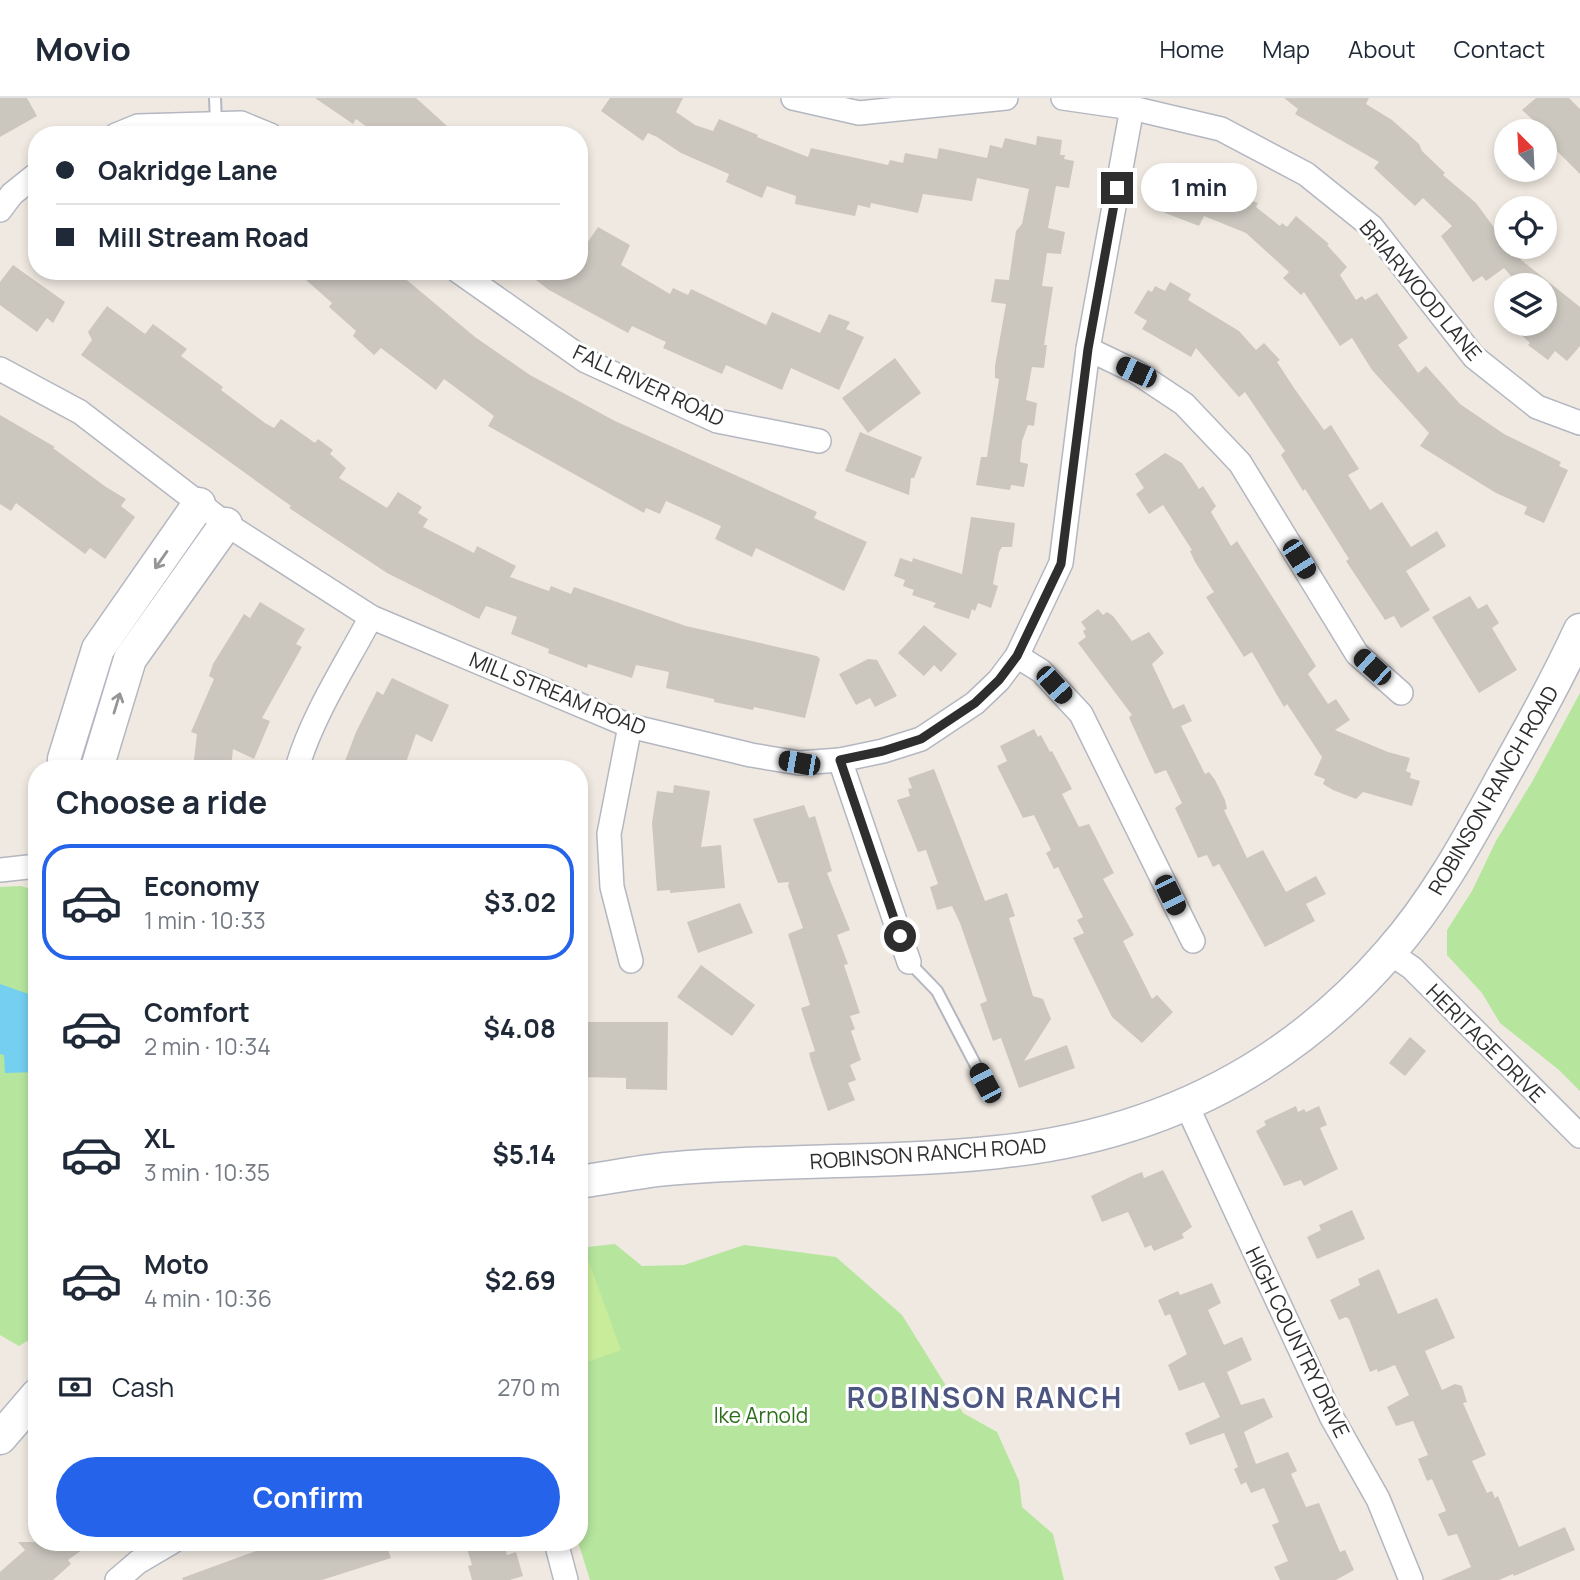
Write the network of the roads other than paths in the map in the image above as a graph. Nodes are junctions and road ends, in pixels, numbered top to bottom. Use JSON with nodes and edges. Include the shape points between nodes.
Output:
{"nodes":[{"id":1,"x":215,"y":98,"type":"edge"},
{"id":2,"x":793,"y":98,"type":"edge"},
{"id":3,"x":1006,"y":98,"type":"edge"},
{"id":4,"x":1063,"y":98,"type":"edge"},
{"id":5,"x":1132,"y":108,"type":"junction"},
{"id":6,"x":215,"y":123,"type":"junction"},
{"id":7,"x":138,"y":126,"type":"edge"},
{"id":8,"x":248,"y":126,"type":"edge"},
{"id":9,"x":28,"y":181,"type":"edge"},
{"id":10,"x":0,"y":210,"type":"edge"},
{"id":11,"x":471,"y":280,"type":"edge"},
{"id":12,"x":1088,"y":349,"type":"junction"},
{"id":13,"x":0,"y":369,"type":"edge"},
{"id":14,"x":1580,"y":424,"type":"edge"},
{"id":15,"x":819,"y":441,"type":"dead end"},
{"id":16,"x":200,"y":504,"type":"junction"},
{"id":17,"x":226,"y":524,"type":"junction"},
{"id":18,"x":371,"y":617,"type":"junction"},
{"id":19,"x":1580,"y":630,"type":"edge"},
{"id":20,"x":1017,"y":656,"type":"junction"},
{"id":21,"x":1401,"y":693,"type":"dead end"},
{"id":22,"x":630,"y":726,"type":"junction"},
{"id":23,"x":64,"y":760,"type":"edge"},
{"id":24,"x":99,"y":760,"type":"edge"},
{"id":25,"x":300,"y":760,"type":"edge"},
{"id":26,"x":840,"y":760,"type":"junction"},
{"id":27,"x":28,"y":867,"type":"edge"},
{"id":28,"x":0,"y":870,"type":"edge"},
{"id":29,"x":1193,"y":941,"type":"dead end"},
{"id":30,"x":1390,"y":953,"type":"junction"},
{"id":31,"x":631,"y":961,"type":"dead end"},
{"id":32,"x":909,"y":962,"type":"joint"},
{"id":33,"x":985,"y":1083,"type":"dead end"},
{"id":34,"x":1186,"y":1104,"type":"junction"},
{"id":35,"x":1580,"y":1136,"type":"edge"},
{"id":36,"x":588,"y":1181,"type":"edge"},
{"id":37,"x":28,"y":1398,"type":"edge"},
{"id":38,"x":28,"y":1405,"type":"edge"},
{"id":39,"x":0,"y":1411,"type":"edge"},
{"id":40,"x":0,"y":1438,"type":"edge"},
{"id":41,"x":157,"y":1551,"type":"edge"},
{"id":42,"x":558,"y":1551,"type":"edge"},
{"id":43,"x":117,"y":1580,"type":"edge"},
{"id":44,"x":566,"y":1580,"type":"edge"},
{"id":45,"x":1410,"y":1580,"type":"edge"}],
"edges":[{"from":1,"to":6,"type":"lane"},
{"from":2,"to":3,"type":"street","via":[[859,113]]},
{"from":4,"to":5,"type":"street","name":"BRIARWOOD LANE"},
{"from":5,"to":12,"type":"street","name":"MILL STREAM ROAD"},
{"from":5,"to":14,"type":"street","name":"BRIARWOOD LANE","via":[[1221,129],[1306,174],[1372,228],[1474,357],[1537,407]]},
{"from":6,"to":7,"type":"street"},
{"from":6,"to":8,"type":"street"},
{"from":9,"to":10,"type":"street"},
{"from":11,"to":15,"type":"street","name":"FALL RIVER ROAD","via":[[586,361],[717,421]]},
{"from":12,"to":20,"type":"street","name":"MILL STREAM ROAD","via":[[1061,564]]},
{"from":12,"to":21,"type":"street","via":[[1136,372],[1184,404],[1240,463],[1357,654]]},
{"from":13,"to":16,"type":"street","name":"MILL STREAM ROAD","via":[[80,412]]},
{"from":16,"to":17,"type":"street","name":"MILL STREAM ROAD"},
{"from":16,"to":23,"type":"street","one_way":true,"via":[[98,649]]},
{"from":17,"to":18,"type":"street","name":"MILL STREAM ROAD"},
{"from":24,"to":17,"type":"street","one_way":true,"via":[[130,659]]},
{"from":18,"to":22,"type":"street","name":"MILL STREAM ROAD"},
{"from":18,"to":25,"type":"street"},
{"from":19,"to":30,"type":"street","name":"ROBINSON RANCH ROAD","via":[[1460,854]]},
{"from":20,"to":26,"type":"street","name":"MILL STREAM ROAD","via":[[975,703],[921,739]]},
{"from":20,"to":29,"type":"street","via":[[1041,671],[1081,714]]},
{"from":22,"to":26,"type":"street","name":"MILL STREAM ROAD","via":[[799,763]]},
{"from":22,"to":31,"type":"street","via":[[609,834],[612,887]]},
{"from":26,"to":32,"type":"street"},
{"from":27,"to":28,"type":"street"},
{"from":30,"to":34,"type":"street","name":"ROBINSON RANCH ROAD","via":[[1311,1031],[1267,1063]]},
{"from":30,"to":35,"type":"street","name":"HERITAGE DRIVE","via":[[1412,968]]},
{"from":32,"to":33,"type":"lane","via":[[937,991]]},
{"from":34,"to":36,"type":"street","name":"ROBINSON RANCH ROAD","via":[[1126,1128],[997,1153],[666,1170]]},
{"from":34,"to":45,"type":"street","name":"HIGH COUNTRY DRIVE","via":[[1331,1416],[1378,1499]]},
{"from":37,"to":39,"type":"street"},
{"from":38,"to":40,"type":"street"},
{"from":41,"to":43,"type":"street"},
{"from":42,"to":44,"type":"street"}]}
